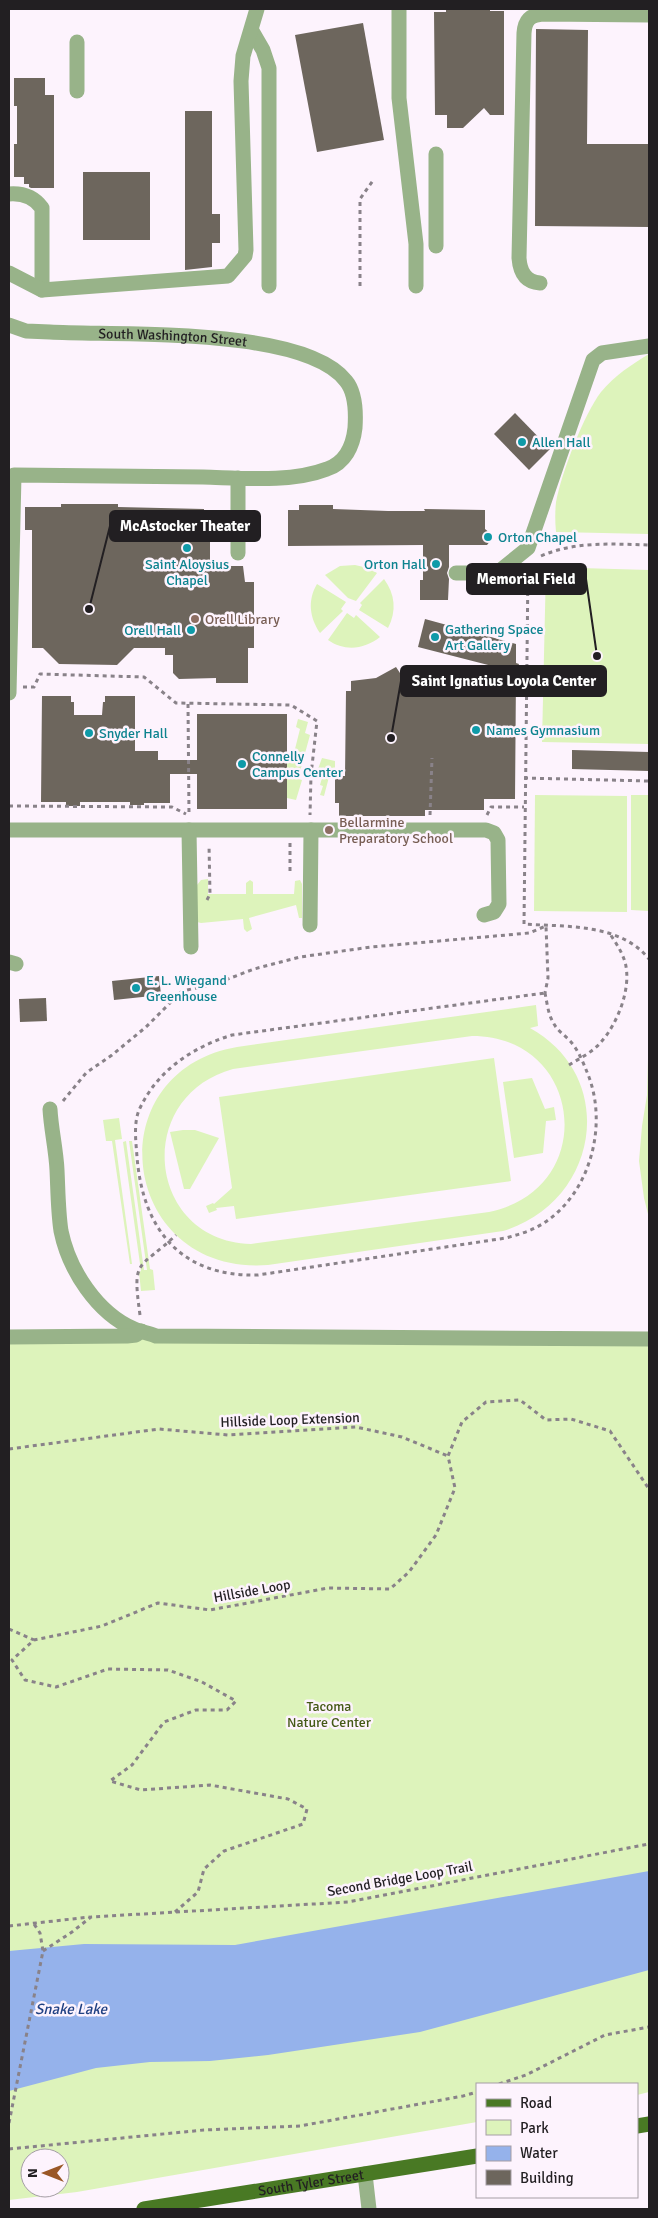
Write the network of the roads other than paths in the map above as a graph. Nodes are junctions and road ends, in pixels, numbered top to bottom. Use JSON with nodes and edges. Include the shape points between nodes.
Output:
{"nodes":[{"id":1,"x":257,"y":9,"type":"edge"},
{"id":2,"x":399,"y":9,"type":"edge"},
{"id":3,"x":612,"y":12,"type":"edge"},
{"id":4,"x":649,"y":14,"type":"edge"},
{"id":5,"x":252,"y":31,"type":"junction"},
{"id":6,"x":77,"y":42,"type":"dead end"},
{"id":7,"x":77,"y":91,"type":"dead end"},
{"id":8,"x":436,"y":154,"type":"dead end"},
{"id":9,"x":9,"y":194,"type":"edge"},
{"id":10,"x":436,"y":246,"type":"dead end"},
{"id":11,"x":269,"y":248,"type":"junction"},
{"id":12,"x":246,"y":250,"type":"junction"},
{"id":13,"x":9,"y":273,"type":"edge"},
{"id":14,"x":540,"y":283,"type":"dead end"},
{"id":15,"x":269,"y":286,"type":"dead end"},
{"id":16,"x":416,"y":286,"type":"dead end"},
{"id":17,"x":42,"y":290,"type":"junction"},
{"id":18,"x":9,"y":325,"type":"edge"},
{"id":19,"x":649,"y":346,"type":"edge"},
{"id":20,"x":238,"y":478,"type":"junction"},
{"id":21,"x":238,"y":553,"type":"dead end"},
{"id":22,"x":456,"y":573,"type":"dead end"},
{"id":23,"x":10,"y":622,"type":"edge"},
{"id":24,"x":9,"y":689,"type":"edge"},
{"id":25,"x":9,"y":830,"type":"edge"},
{"id":26,"x":189,"y":830,"type":"junction"},
{"id":27,"x":311,"y":830,"type":"junction"},
{"id":28,"x":484,"y":915,"type":"dead end"},
{"id":29,"x":310,"y":925,"type":"dead end"},
{"id":30,"x":191,"y":946,"type":"dead end"},
{"id":31,"x":50,"y":1114,"type":"road end"},
{"id":32,"x":141,"y":1331,"type":"junction"},
{"id":33,"x":9,"y":1336,"type":"edge"},
{"id":34,"x":649,"y":1339,"type":"edge"},
{"id":35,"x":476,"y":2156,"type":"edge"},
{"id":36,"x":365,"y":2174,"type":"junction"},
{"id":37,"x":144,"y":2209,"type":"edge"},
{"id":38,"x":369,"y":2209,"type":"edge"}],
"edges":[{"from":1,"to":5,"type":"street"},
{"from":2,"to":16,"type":"street","via":[[399,98],[416,244]]},
{"from":3,"to":4,"type":"street"},
{"from":3,"to":14,"type":"street","via":[[538,15],[528,19],[525,25],[519,258],[525,276]]},
{"from":5,"to":11,"type":"street","via":[[269,68]]},
{"from":5,"to":12,"type":"street","via":[[243,56],[241,80]]},
{"from":6,"to":7,"type":"street"},
{"from":8,"to":10,"type":"street"},
{"from":9,"to":17,"type":"street","via":[[28,196],[37,200],[42,208]]},
{"from":11,"to":12,"type":"street"},
{"from":11,"to":15,"type":"street"},
{"from":12,"to":17,"type":"street","via":[[245,256],[228,276]]},
{"from":13,"to":17,"type":"street"},
{"from":18,"to":20,"type":"street","name":"South Washington Street","via":[[26,331],[226,338],[273,345],[332,368],[347,381],[354,400],[355,430],[348,453],[335,465],[304,475]]},
{"from":19,"to":22,"type":"street","via":[[602,353],[593,360],[528,548],[497,573]]},
{"from":20,"to":21,"type":"street"},
{"from":20,"to":23,"type":"street","via":[[14,475]]},
{"from":23,"to":24,"type":"street"},
{"from":25,"to":26,"type":"street"},
{"from":26,"to":27,"type":"street"},
{"from":26,"to":30,"type":"street"},
{"from":27,"to":28,"type":"street","via":[[490,831],[498,840],[499,904],[494,912]]},
{"from":27,"to":29,"type":"street"},
{"from":31,"to":32,"type":"street","via":[[62,1233],[71,1257],[79,1276],[103,1308]]},
{"from":32,"to":33,"type":"street","via":[[127,1336]]},
{"from":32,"to":34,"type":"street","via":[[156,1336]]},
{"from":35,"to":36,"type":"main road","name":"South Tyler Street"},
{"from":36,"to":37,"type":"main road","name":"South Tyler Street"},
{"from":36,"to":38,"type":"street"}]}
